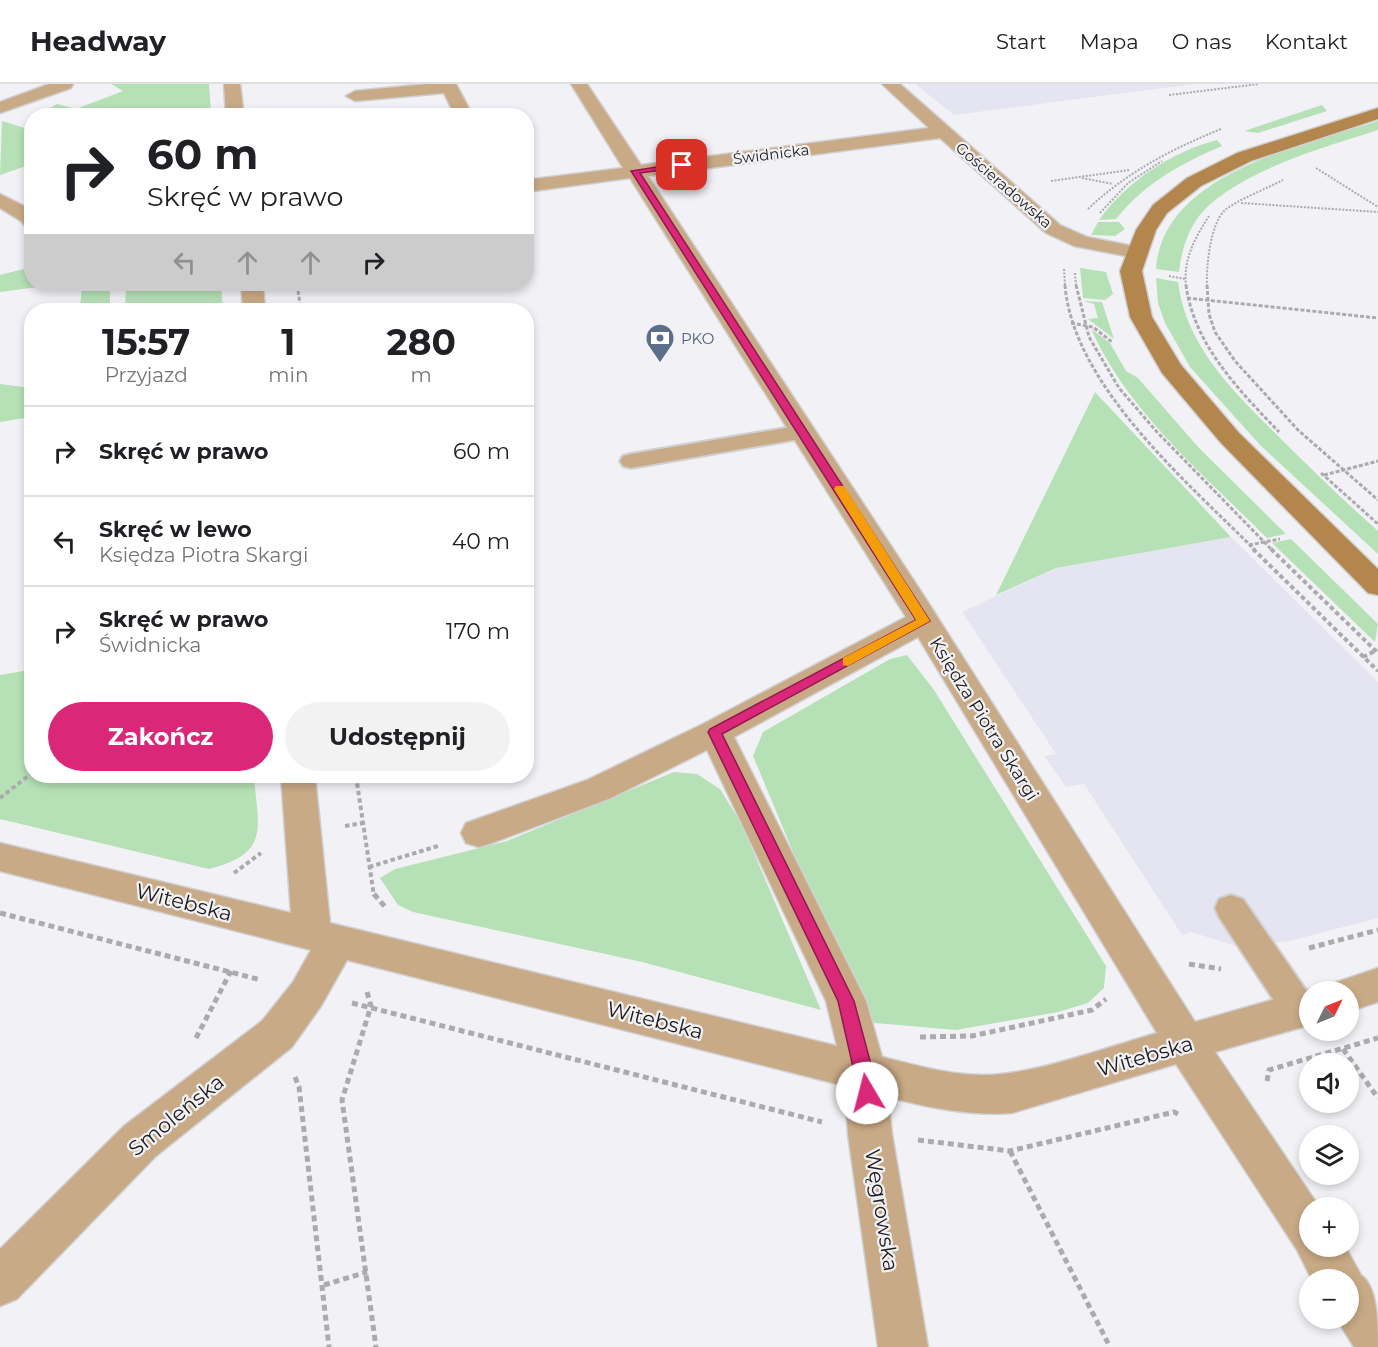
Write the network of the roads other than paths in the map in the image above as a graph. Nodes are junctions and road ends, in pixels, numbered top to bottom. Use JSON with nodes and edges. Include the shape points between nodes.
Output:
{"nodes":[{"id":1,"x":65,"y":84,"type":"edge"},
{"id":2,"x":232,"y":84,"type":"edge"},
{"id":3,"x":579,"y":84,"type":"edge"},
{"id":4,"x":890,"y":84,"type":"edge"},
{"id":5,"x":355,"y":90,"type":"edge"},
{"id":6,"x":0,"y":108,"type":"edge"},
{"id":7,"x":234,"y":108,"type":"edge"},
{"id":8,"x":359,"y":108,"type":"edge"},
{"id":9,"x":460,"y":108,"type":"edge"},
{"id":10,"x":1374,"y":111,"type":"edge"},
{"id":11,"x":0,"y":113,"type":"edge"},
{"id":12,"x":20,"y":120,"type":"dead end"},
{"id":13,"x":943,"y":132,"type":"junction"},
{"id":14,"x":635,"y":171,"type":"junction"},
{"id":15,"x":534,"y":185,"type":"edge"},
{"id":16,"x":0,"y":194,"type":"edge"},
{"id":17,"x":24,"y":194,"type":"edge"},
{"id":18,"x":0,"y":200,"type":"edge"},
{"id":19,"x":24,"y":214,"type":"edge"},
{"id":20,"x":1136,"y":252,"type":"junction"},
{"id":21,"x":803,"y":432,"type":"junction"},
{"id":22,"x":631,"y":461,"type":"dead end"},
{"id":23,"x":1312,"y":518,"type":"junction"},
{"id":24,"x":1378,"y":573,"type":"edge"},
{"id":25,"x":1378,"y":586,"type":"edge"},
{"id":26,"x":923,"y":621,"type":"junction"},
{"id":27,"x":715,"y":732,"type":"junction"},
{"id":28,"x":299,"y":783,"type":"edge"},
{"id":29,"x":479,"y":833,"type":"road end"},
{"id":30,"x":0,"y":856,"type":"edge"},
{"id":31,"x":1231,"y":908,"type":"dead end"},
{"id":32,"x":325,"y":937,"type":"junction"},
{"id":33,"x":1299,"y":1001,"type":"edge"},
{"id":34,"x":1299,"y":1011,"type":"edge"},
{"id":35,"x":1187,"y":1045,"type":"junction"},
{"id":36,"x":865,"y":1072,"type":"junction"},
{"id":37,"x":1299,"y":1216,"type":"edge"},
{"id":38,"x":0,"y":1282,"type":"edge"},
{"id":39,"x":1359,"y":1311,"type":"edge"},
{"id":40,"x":1378,"y":1340,"type":"edge"},
{"id":41,"x":903,"y":1347,"type":"edge"}],
"edges":[{"from":1,"to":6,"type":"street"},
{"from":2,"to":7,"type":"street"},
{"from":3,"to":14,"type":"street","name":"Księdza Piotra Skargi"},
{"from":4,"to":13,"type":"street","name":"Gościeradowska"},
{"from":5,"to":8,"type":"street"},
{"from":5,"to":9,"type":"street","via":[[450,87]]},
{"from":10,"to":20,"type":"street","via":[[1244,157],[1194,182],[1160,209]]},
{"from":11,"to":12,"type":"street"},
{"from":13,"to":14,"type":"street","name":"Świdnicka"},
{"from":13,"to":20,"type":"street","name":"Gościeradowska","via":[[1053,229],[1080,242]]},
{"from":14,"to":15,"type":"street","name":"Świdnicka"},
{"from":14,"to":21,"type":"street","name":"Księdza Piotra Skargi"},
{"from":16,"to":17,"type":"street"},
{"from":18,"to":19,"type":"street"},
{"from":20,"to":23,"type":"street","via":[[1131,271],[1141,317],[1171,368],[1230,438]]},
{"from":21,"to":22,"type":"lane"},
{"from":21,"to":26,"type":"street","name":"Księdza Piotra Skargi"},
{"from":23,"to":24,"type":"street"},
{"from":23,"to":25,"type":"street"},
{"from":26,"to":27,"type":"street"},
{"from":26,"to":35,"type":"street","name":"Księdza Piotra Skargi"},
{"from":27,"to":29,"type":"street","via":[[599,789]]},
{"from":27,"to":36,"type":"street","name":"Węgrowska","via":[[846,1001]]},
{"from":28,"to":32,"type":"street"},
{"from":30,"to":32,"type":"street","name":"Witebska"},
{"from":31,"to":33,"type":"lane"},
{"from":32,"to":36,"type":"street","name":"Witebska"},
{"from":32,"to":38,"type":"street","name":"Smoleńska","via":[[307,994],[277,1034],[140,1141]]},
{"from":34,"to":35,"type":"street","name":"Witebska"},
{"from":35,"to":36,"type":"street","name":"Witebska","via":[[1012,1093],[984,1095],[937,1090]]},
{"from":35,"to":37,"type":"street","name":"Księdza Piotra Skargi"},
{"from":36,"to":41,"type":"street","name":"Węgrowska","via":[[870,1134]]},
{"from":39,"to":40,"type":"street"}]}
